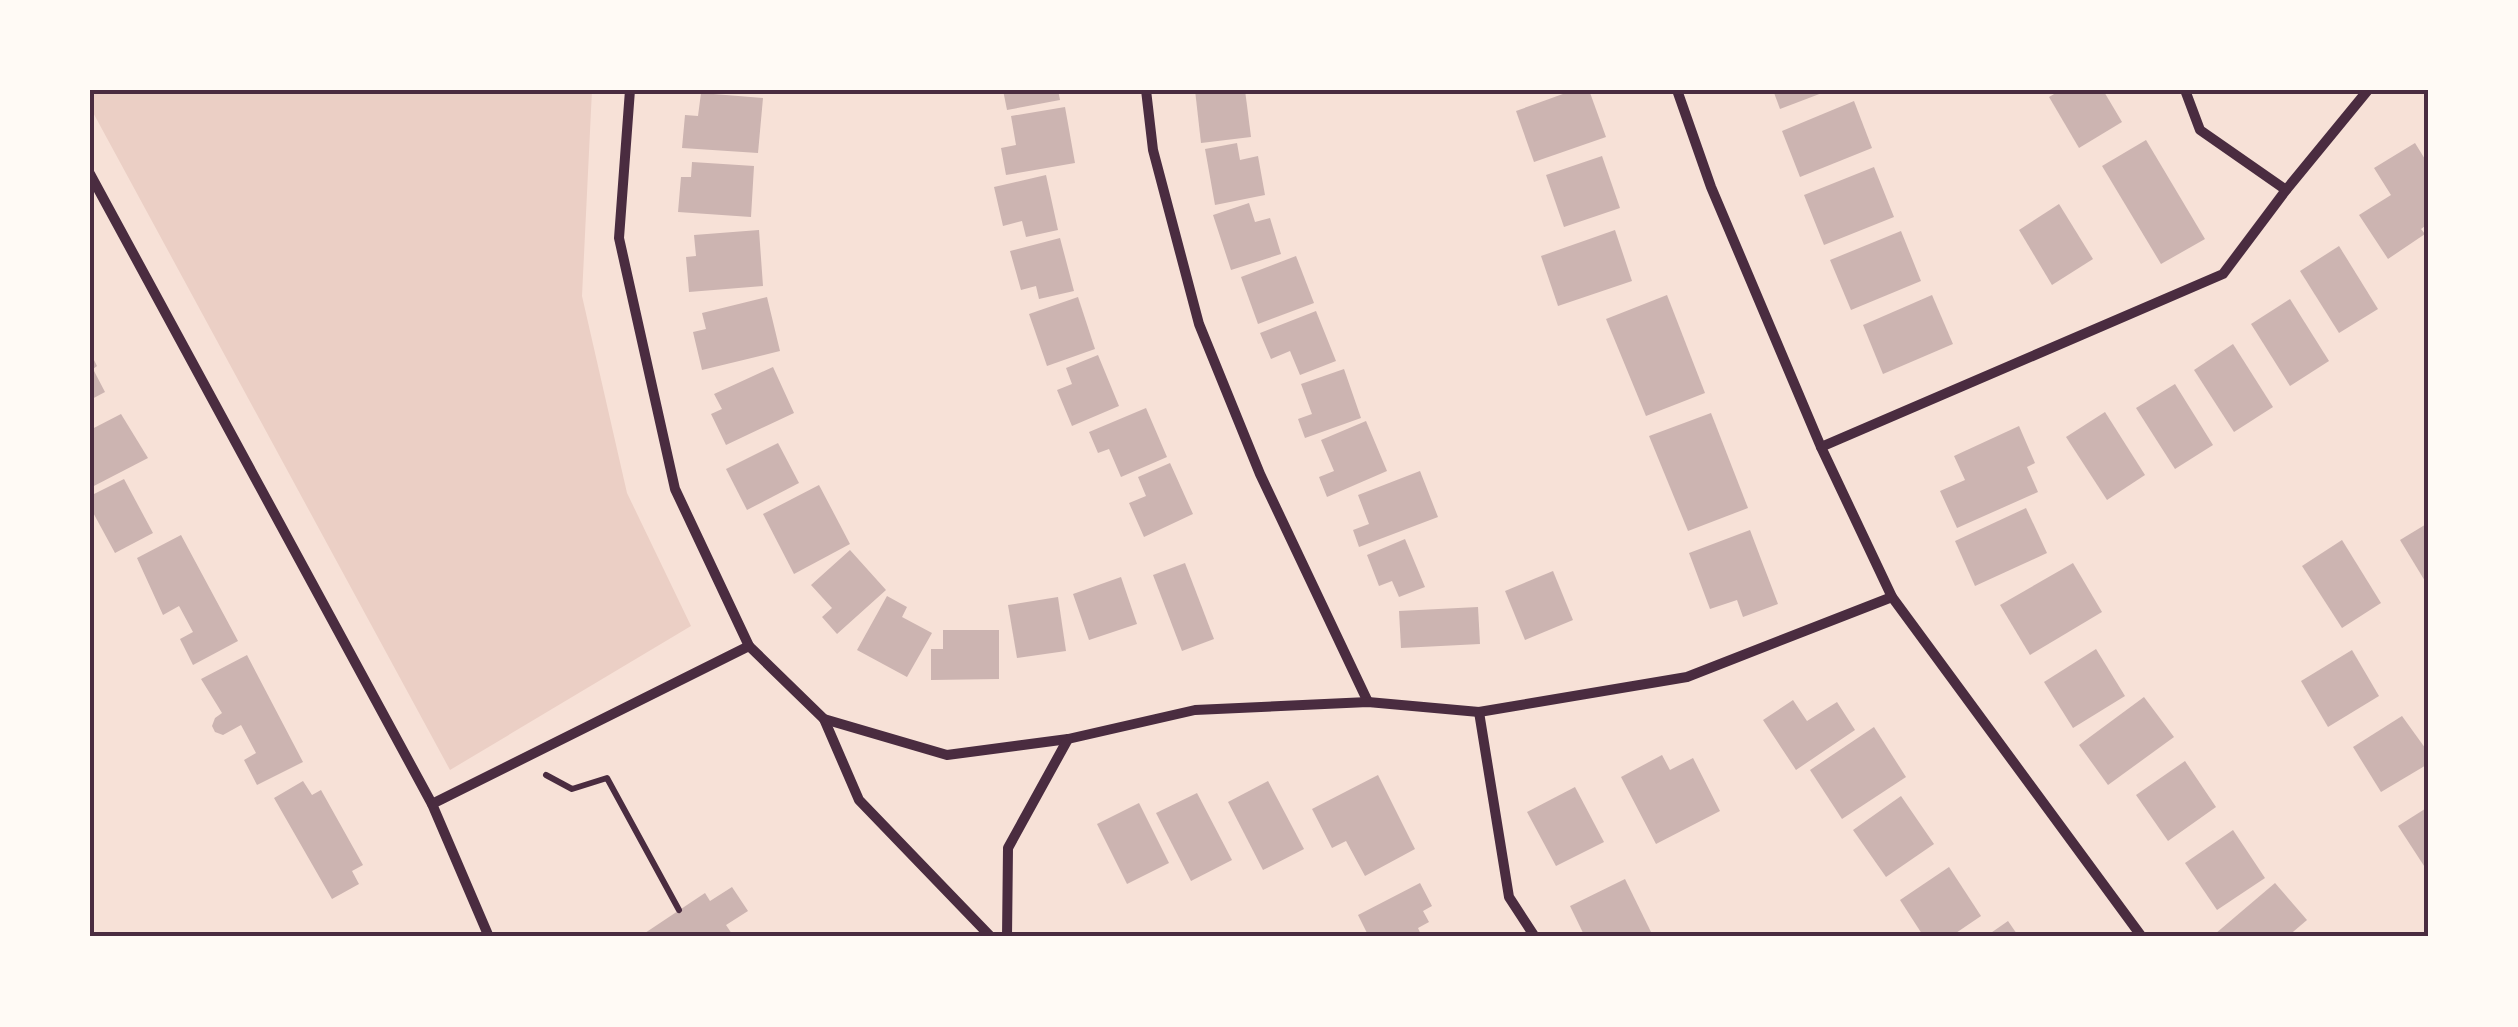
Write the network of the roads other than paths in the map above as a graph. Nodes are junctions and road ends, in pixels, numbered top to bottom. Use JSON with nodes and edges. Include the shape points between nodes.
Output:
{"nodes":[{"id":1,"x":630,"y":90,"type":"edge"},
{"id":2,"x":1146,"y":90,"type":"edge"},
{"id":3,"x":1677,"y":90,"type":"edge"},
{"id":4,"x":2185,"y":90,"type":"edge"},
{"id":5,"x":2368,"y":90,"type":"edge"},
{"id":6,"x":90,"y":174,"type":"edge"},
{"id":7,"x":2286,"y":190,"type":"junction"},
{"id":8,"x":1821,"y":447,"type":"junction"},
{"id":9,"x":1892,"y":597,"type":"junction"},
{"id":10,"x":750,"y":646,"type":"junction"},
{"id":11,"x":1368,"y":702,"type":"junction"},
{"id":12,"x":1479,"y":712,"type":"junction"},
{"id":13,"x":824,"y":719,"type":"junction"},
{"id":14,"x":1068,"y":738,"type":"junction"},
{"id":15,"x":432,"y":804,"type":"junction"},
{"id":16,"x":489,"y":937,"type":"edge"},
{"id":17,"x":991,"y":937,"type":"edge"},
{"id":18,"x":1006,"y":937,"type":"edge"},
{"id":19,"x":1535,"y":937,"type":"edge"},
{"id":20,"x":2142,"y":937,"type":"edge"}],
"edges":[{"from":1,"to":10,"type":"street","via":[[619,238],[675,489]]},
{"from":2,"to":11,"type":"street","via":[[1154,150],[1199,324],[1260,474]]},
{"from":3,"to":8,"type":"street"},
{"from":4,"to":7,"type":"street","via":[[2200,130]]},
{"from":5,"to":7,"type":"street"},
{"from":6,"to":15,"type":"street"},
{"from":7,"to":8,"type":"street","via":[[2224,274]]},
{"from":8,"to":9,"type":"street"},
{"from":9,"to":12,"type":"street","via":[[1686,677]]},
{"from":9,"to":20,"type":"street"},
{"from":10,"to":13,"type":"street"},
{"from":10,"to":15,"type":"street"},
{"from":11,"to":12,"type":"street"},
{"from":11,"to":14,"type":"street","via":[[1195,710]]},
{"from":12,"to":19,"type":"street","via":[[1509,897]]},
{"from":13,"to":14,"type":"street","via":[[947,755]]},
{"from":13,"to":17,"type":"street","via":[[859,800]]},
{"from":14,"to":18,"type":"street","via":[[1008,848]]},
{"from":15,"to":16,"type":"street"}]}
